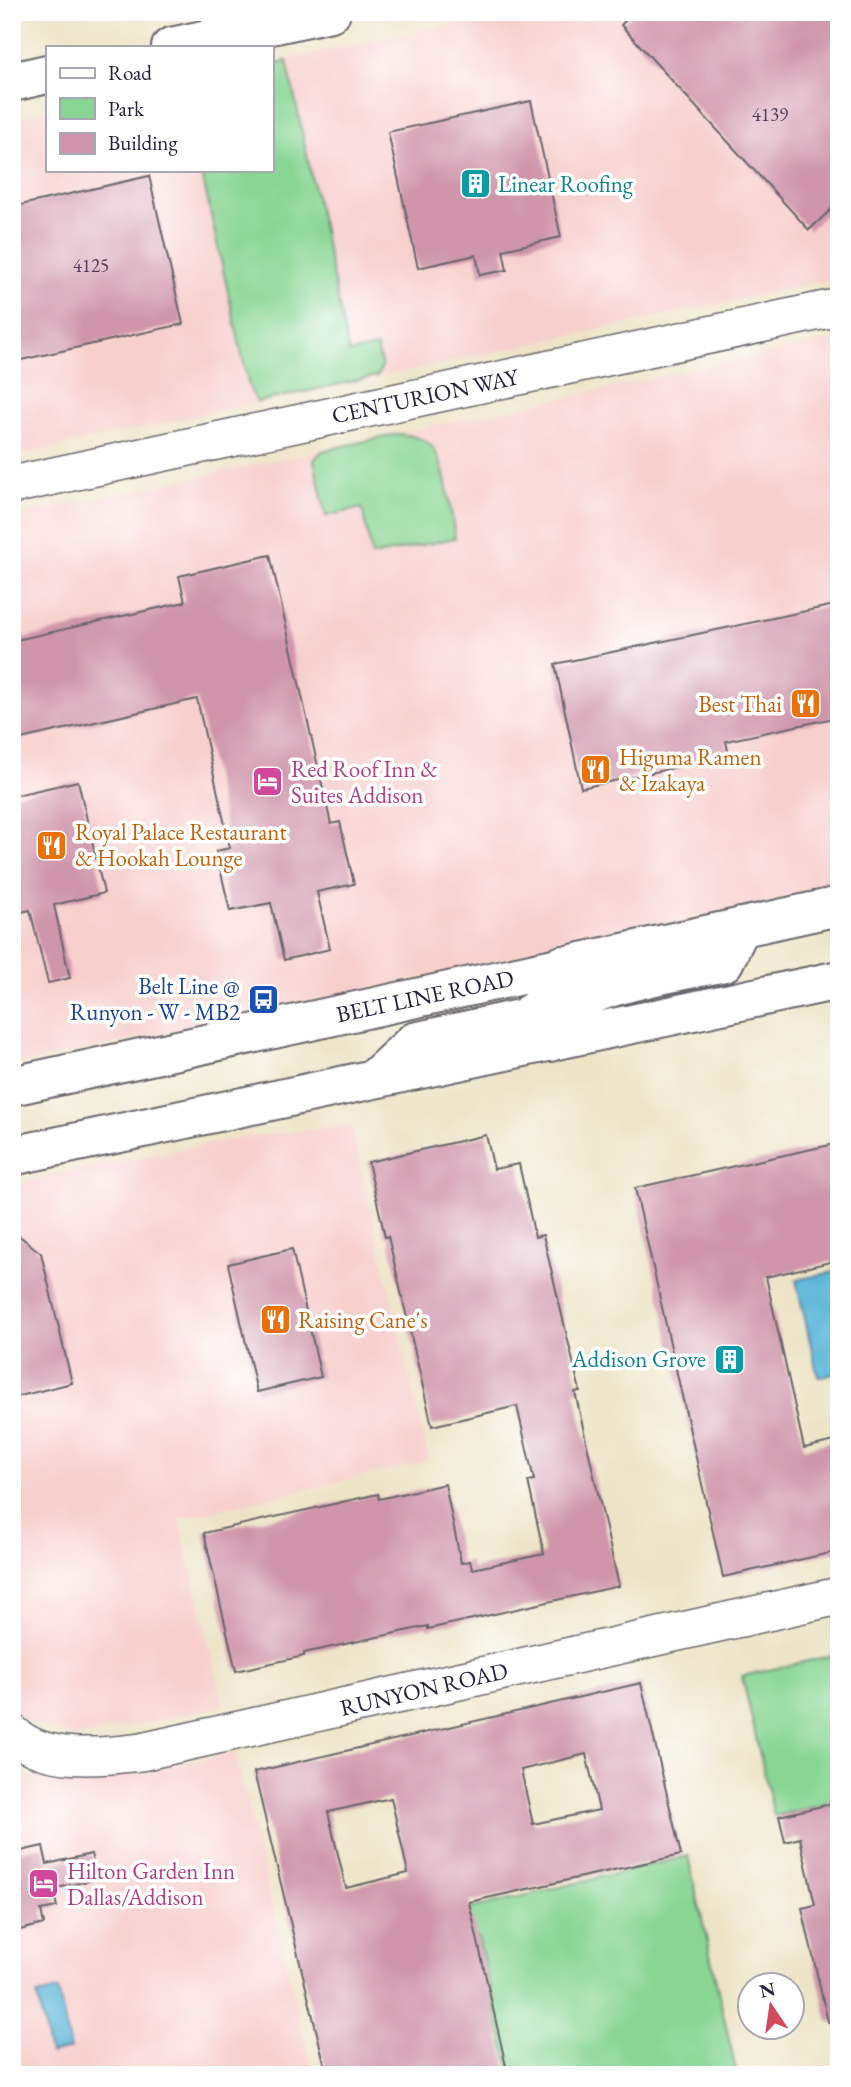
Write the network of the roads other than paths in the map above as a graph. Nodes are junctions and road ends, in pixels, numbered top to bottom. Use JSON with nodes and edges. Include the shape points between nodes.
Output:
{"nodes":[{"id":1,"x":331,"y":12,"type":"edge"},
{"id":2,"x":176,"y":46,"type":"edge"},
{"id":3,"x":46,"y":74,"type":"edge"},
{"id":4,"x":12,"y":82,"type":"edge"},
{"id":5,"x":839,"y":307,"type":"edge"},
{"id":6,"x":12,"y":485,"type":"edge"},
{"id":7,"x":839,"y":906,"type":"edge"},
{"id":8,"x":741,"y":927,"type":"junction"},
{"id":9,"x":563,"y":965,"type":"junction"},
{"id":10,"x":839,"y":980,"type":"edge"},
{"id":11,"x":550,"y":1042,"type":"junction"},
{"id":12,"x":374,"y":1079,"type":"junction"},
{"id":13,"x":12,"y":1086,"type":"edge"},
{"id":14,"x":12,"y":1156,"type":"edge"},
{"id":15,"x":839,"y":1596,"type":"edge"},
{"id":16,"x":12,"y":1733,"type":"edge"}],
"edges":[{"from":1,"to":2,"type":"main road"},
{"from":3,"to":4,"type":"main road"},
{"from":5,"to":6,"type":"street","name":"CENTURION WAY"},
{"from":7,"to":8,"type":"main road","name":"BELT LINE ROAD"},
{"from":8,"to":9,"type":"main road","name":"BELT LINE ROAD"},
{"from":8,"to":11,"type":"main road","via":[[724,962],[590,995],[570,1007]]},
{"from":9,"to":12,"type":"main road","via":[[554,996],[524,1018],[414,1042]]},
{"from":9,"to":13,"type":"main road","name":"BELT LINE ROAD"},
{"from":10,"to":11,"type":"main road"},
{"from":11,"to":12,"type":"main road"},
{"from":12,"to":14,"type":"main road"},
{"from":15,"to":16,"type":"street","name":"RUNYON ROAD","via":[[141,1752],[94,1758],[23,1743]]}]}
